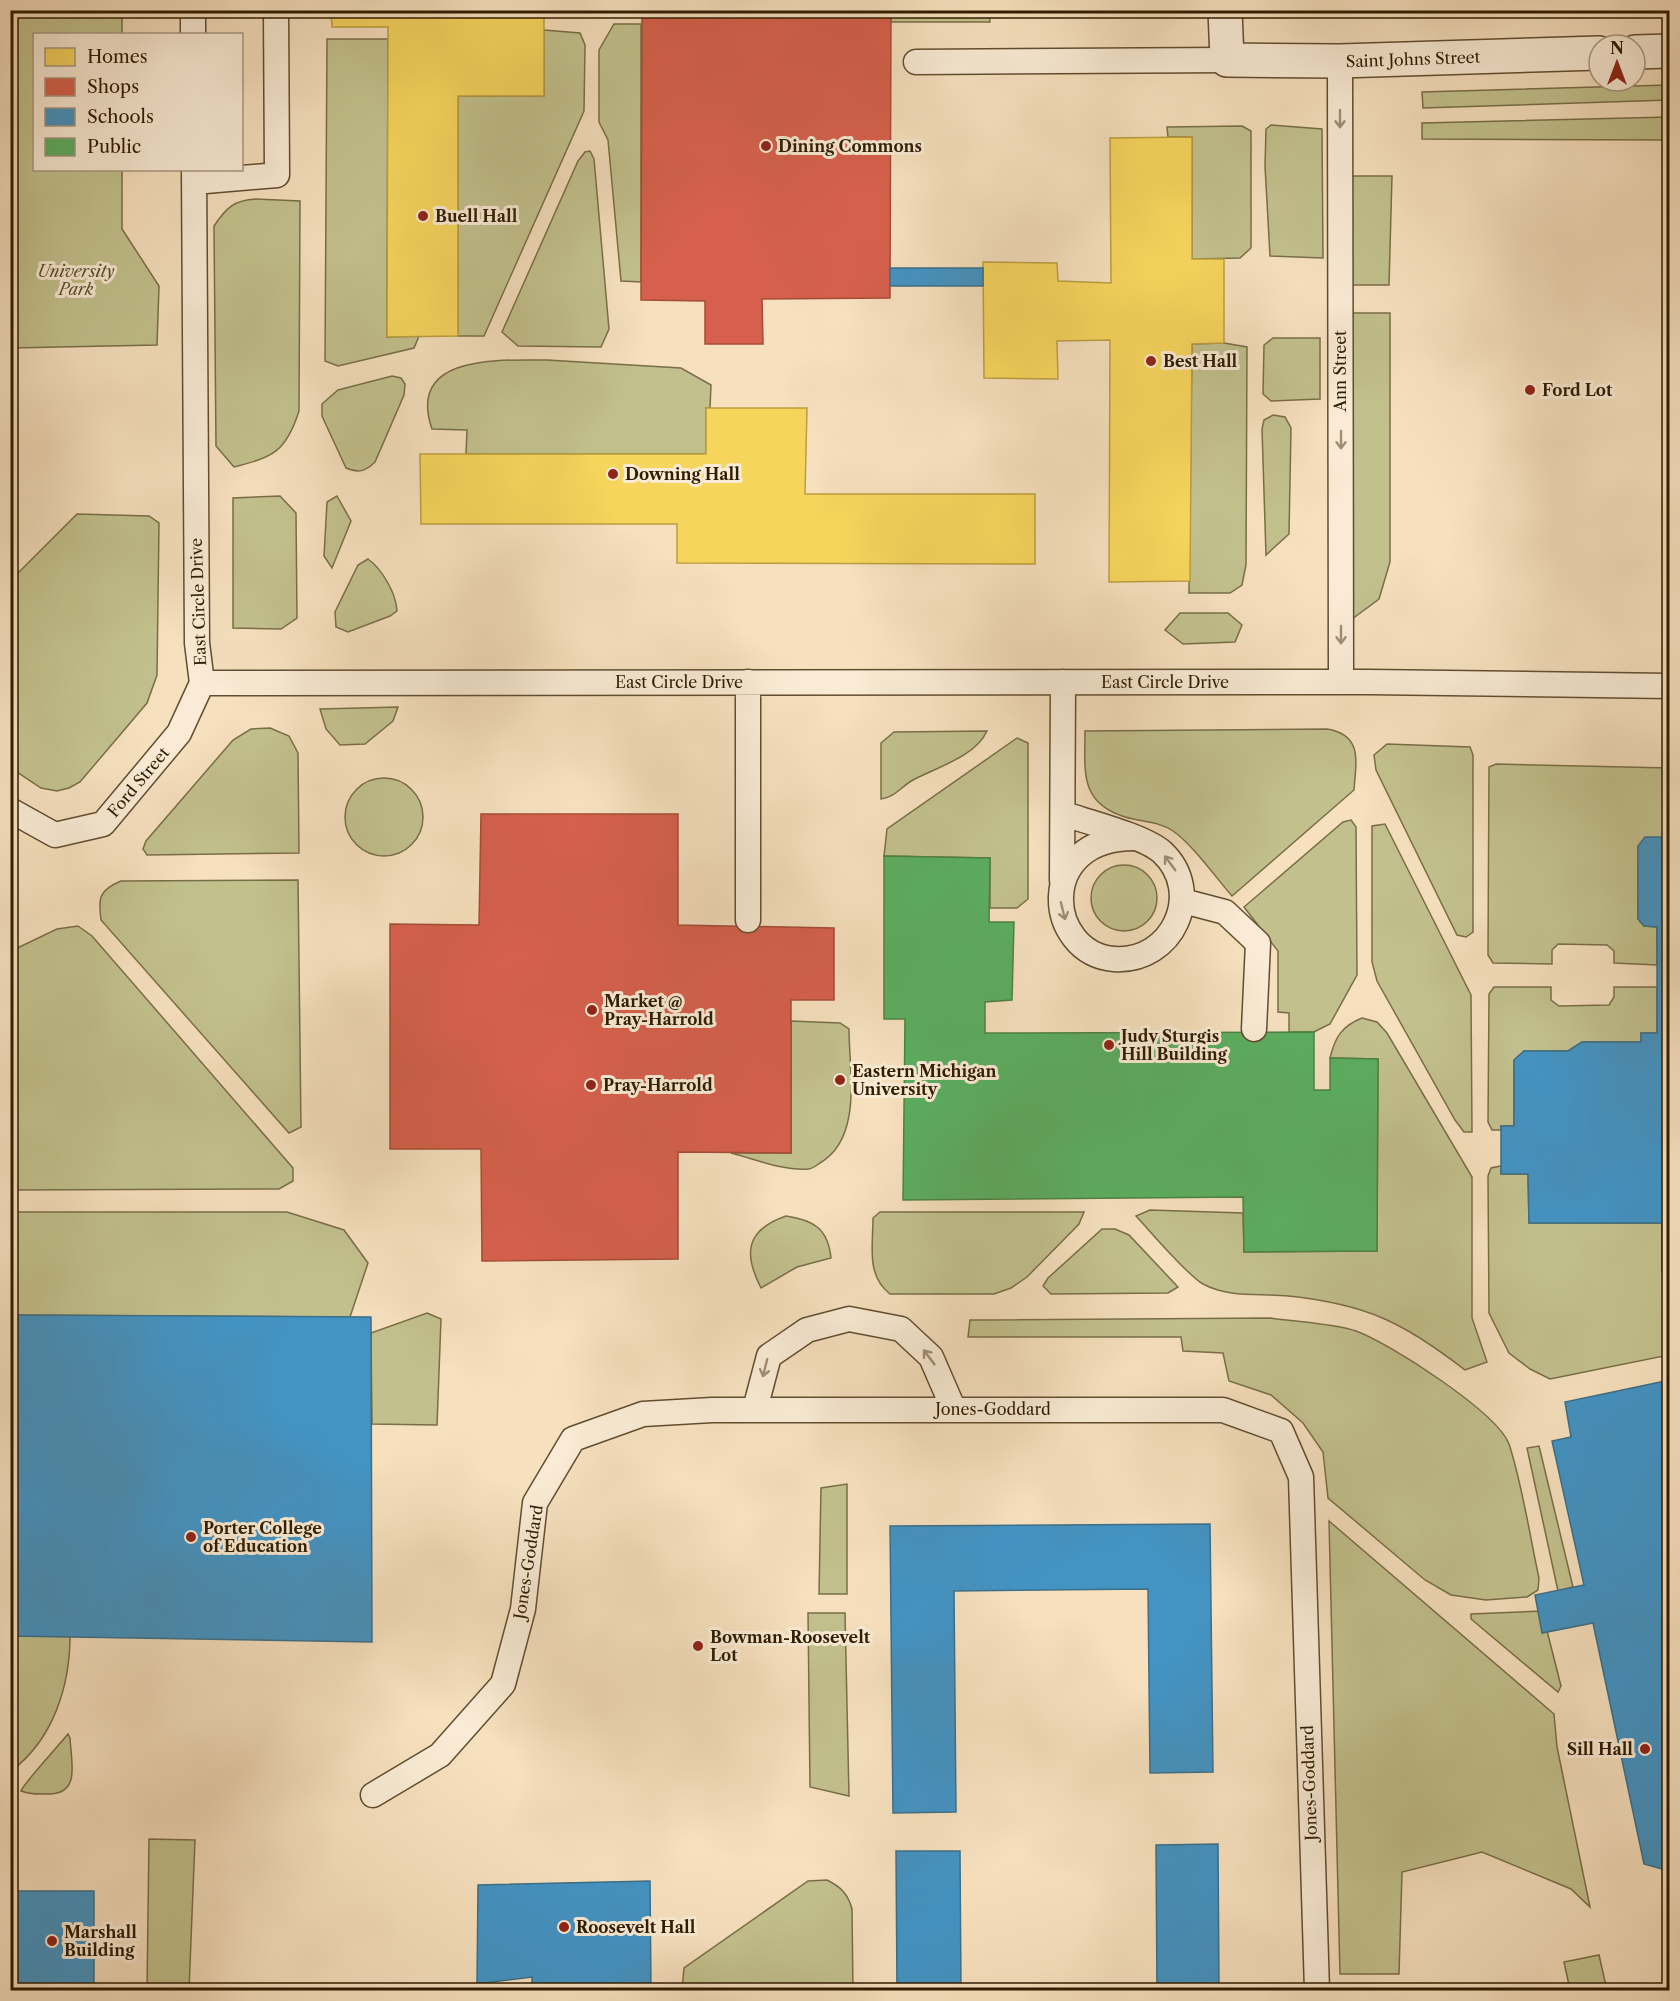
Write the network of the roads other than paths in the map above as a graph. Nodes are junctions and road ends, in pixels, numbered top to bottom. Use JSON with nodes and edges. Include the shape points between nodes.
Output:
{"nodes":[{"id":1,"x":193,"y":10,"type":"edge"},
{"id":2,"x":276,"y":10,"type":"edge"},
{"id":3,"x":1225,"y":10,"type":"edge"},
{"id":4,"x":193,"y":33,"type":"edge"},
{"id":5,"x":1670,"y":51,"type":"edge"},
{"id":6,"x":1647,"y":52,"type":"edge"},
{"id":7,"x":1587,"y":53,"type":"edge"},
{"id":8,"x":1227,"y":60,"type":"junction"},
{"id":9,"x":1340,"y":61,"type":"junction"},
{"id":10,"x":916,"y":62,"type":"dead end"},
{"id":11,"x":194,"y":176,"type":"edge"},
{"id":12,"x":748,"y":682,"type":"junction"},
{"id":13,"x":1063,"y":682,"type":"junction"},
{"id":14,"x":1341,"y":682,"type":"junction"},
{"id":15,"x":202,"y":683,"type":"junction"},
{"id":16,"x":1670,"y":686,"type":"edge"},
{"id":17,"x":10,"y":810,"type":"edge"},
{"id":18,"x":1064,"y":814,"type":"junction"},
{"id":19,"x":1134,"y":838,"type":"junction"},
{"id":20,"x":1062,"y":882,"type":"junction"},
{"id":21,"x":1183,"y":901,"type":"junction"},
{"id":22,"x":748,"y":920,"type":"dead end"},
{"id":23,"x":1254,"y":1029,"type":"dead end"},
{"id":24,"x":755,"y":1409,"type":"junction"},
{"id":25,"x":954,"y":1410,"type":"junction"},
{"id":26,"x":373,"y":1794,"type":"dead end"},
{"id":27,"x":1317,"y":1990,"type":"edge"}],
"edges":[{"from":1,"to":4,"type":"lane"},
{"from":2,"to":11,"type":"lane","via":[[278,175]]},
{"from":3,"to":8,"type":"street"},
{"from":5,"to":6,"type":"street"},
{"from":7,"to":9,"type":"street","name":"Saint Johns Street"},
{"from":8,"to":9,"type":"street","name":"Saint Johns Street"},
{"from":8,"to":10,"type":"lane"},
{"from":9,"to":14,"type":"lane","name":"Ann Street","one_way":true},
{"from":11,"to":15,"type":"lane","name":"East Circle Drive","via":[[197,643]]},
{"from":12,"to":13,"type":"lane","name":"East Circle Drive"},
{"from":12,"to":15,"type":"lane","name":"East Circle Drive"},
{"from":12,"to":22,"type":"lane"},
{"from":13,"to":14,"type":"lane","name":"East Circle Drive"},
{"from":13,"to":18,"type":"lane"},
{"from":14,"to":16,"type":"lane","name":"East Circle Drive"},
{"from":15,"to":17,"type":"lane","name":"Ford Street","via":[[179,733],[103,824],[55,835]]},
{"from":18,"to":19,"type":"lane"},
{"from":18,"to":20,"type":"lane"},
{"from":19,"to":20,"type":"lane","via":[[1112,838],[1084,850]]},
{"from":21,"to":19,"type":"lane","one_way":true,"via":[[1174,866],[1160,850]]},
{"from":20,"to":21,"type":"lane","one_way":true,"via":[[1060,904],[1075,938],[1091,951],[1111,958],[1128,959],[1148,953],[1166,940],[1178,922]]},
{"from":21,"to":23,"type":"lane","via":[[1225,912],[1258,944]]},
{"from":24,"to":25,"type":"lane","name":"Jones-Goddard"},
{"from":25,"to":24,"type":"lane","one_way":true,"via":[[931,1357],[901,1329],[849,1318],[807,1330],[768,1356]]},
{"from":24,"to":26,"type":"lane","name":"Jones-Goddard","via":[[643,1414],[573,1439],[535,1503],[524,1609],[503,1684],[440,1755]]},
{"from":25,"to":27,"type":"lane","name":"Jones-Goddard","via":[[1222,1410],[1281,1431],[1301,1476]]}]}
